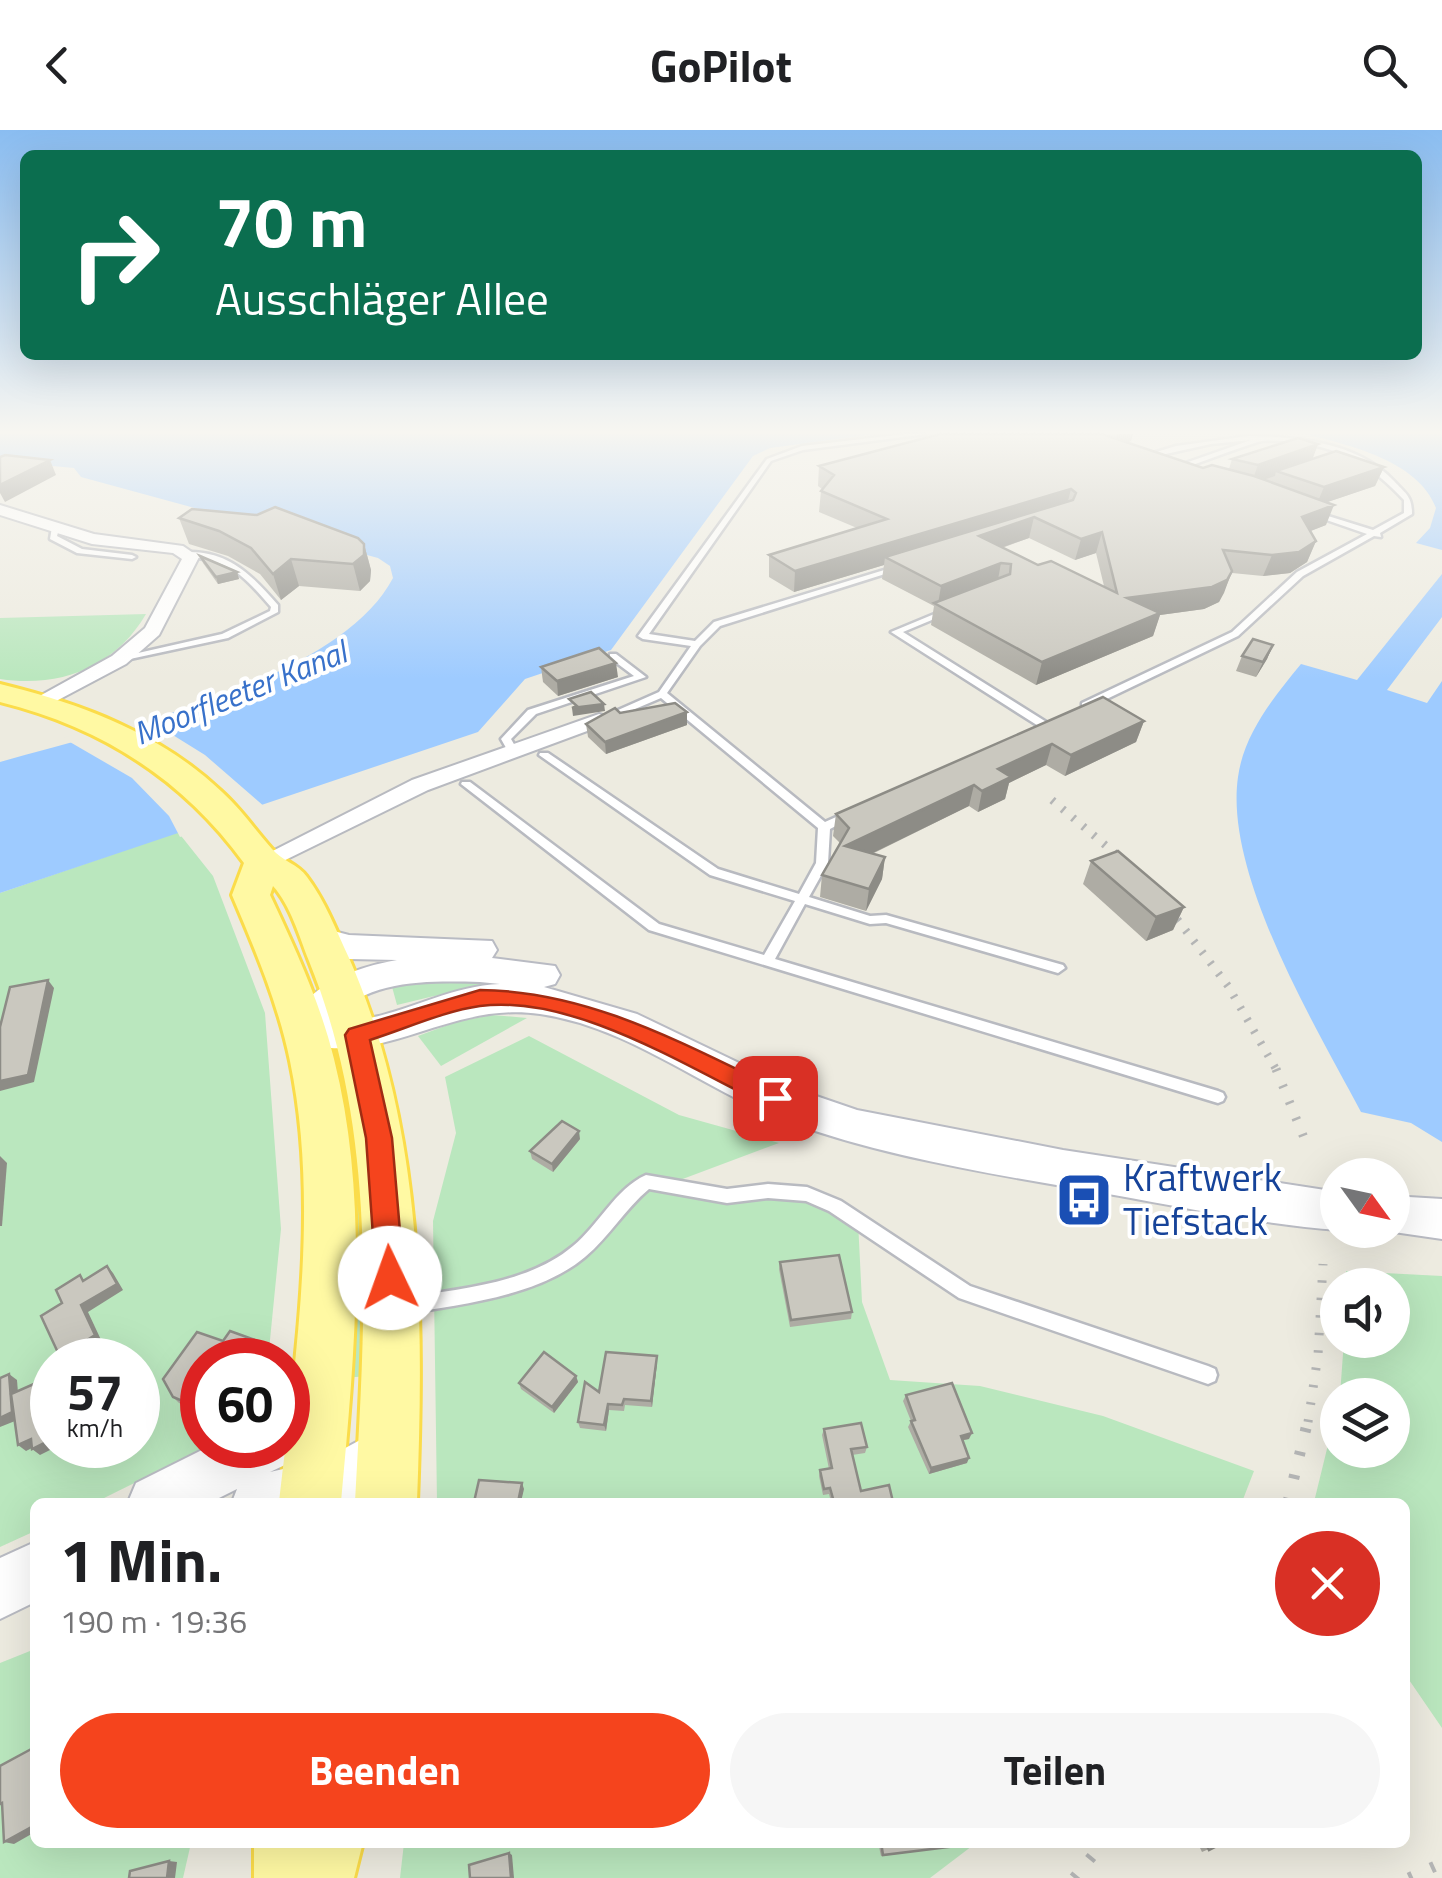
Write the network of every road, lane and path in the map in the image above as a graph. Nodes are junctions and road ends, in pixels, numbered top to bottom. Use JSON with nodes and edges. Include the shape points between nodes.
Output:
{"nodes":[{"id":1,"x":16,"y":516,"type":"edge"},
{"id":2,"x":730,"y":516,"type":"edge"},
{"id":3,"x":1324,"y":516,"type":"edge"},
{"id":4,"x":1406,"y":516,"type":"edge"},
{"id":5,"x":56,"y":529,"type":"junction"},
{"id":6,"x":1378,"y":534,"type":"junction"},
{"id":7,"x":188,"y":554,"type":"junction"},
{"id":8,"x":132,"y":556,"type":"dead end"},
{"id":9,"x":918,"y":561,"type":"edge"},
{"id":10,"x":966,"y":604,"type":"edge"},
{"id":11,"x":697,"y":644,"type":"junction"},
{"id":12,"x":613,"y":656,"type":"edge"},
{"id":13,"x":120,"y":660,"type":"junction"},
{"id":14,"x":600,"y":690,"type":"junction"},
{"id":15,"x":0,"y":693,"type":"edge"},
{"id":16,"x":662,"y":694,"type":"junction"},
{"id":17,"x":58,"y":707,"type":"junction"},
{"id":18,"x":1080,"y":708,"type":"edge"},
{"id":19,"x":625,"y":710,"type":"junction"},
{"id":20,"x":1062,"y":716,"type":"edge"},
{"id":21,"x":599,"y":720,"type":"joint"},
{"id":22,"x":1044,"y":725,"type":"junction"},
{"id":23,"x":1027,"y":732,"type":"edge"},
{"id":24,"x":513,"y":751,"type":"junction"},
{"id":25,"x":544,"y":755,"type":"dead end"},
{"id":26,"x":466,"y":784,"type":"dead end"},
{"id":27,"x":858,"y":811,"type":"edge"},
{"id":28,"x":824,"y":826,"type":"junction"},
{"id":29,"x":255,"y":851,"type":"junction"},
{"id":30,"x":804,"y":898,"type":"junction"},
{"id":31,"x":322,"y":940,"type":"junction"},
{"id":32,"x":768,"y":960,"type":"junction"},
{"id":33,"x":1058,"y":968,"type":"dead end"},
{"id":34,"x":542,"y":975,"type":"junction"},
{"id":35,"x":344,"y":990,"type":"junction"},
{"id":36,"x":608,"y":1018,"type":"junction"},
{"id":37,"x":304,"y":1028,"type":"junction"},
{"id":38,"x":357,"y":1035,"type":"junction"},
{"id":39,"x":1218,"y":1097,"type":"dead end"},
{"id":40,"x":1320,"y":1208,"type":"edge"},
{"id":41,"x":1410,"y":1216,"type":"edge"},
{"id":42,"x":1442,"y":1219,"type":"edge"},
{"id":43,"x":392,"y":1308,"type":"junction"},
{"id":44,"x":1208,"y":1374,"type":"dead end"},
{"id":45,"x":292,"y":1469,"type":"edge"},
{"id":46,"x":387,"y":1477,"type":"edge"},
{"id":47,"x":172,"y":1498,"type":"edge"},
{"id":48,"x":30,"y":1573,"type":"edge"},
{"id":49,"x":30,"y":1583,"type":"edge"},
{"id":50,"x":0,"y":1591,"type":"edge"},
{"id":51,"x":292,"y":1848,"type":"edge"},
{"id":52,"x":324,"y":1848,"type":"edge"},
{"id":53,"x":292,"y":1878,"type":"edge"},
{"id":54,"x":316,"y":1878,"type":"edge"}],
"edges":[{"from":1,"to":5,"type":"street"},
{"from":2,"to":11,"type":"lane","via":[[644,636]]},
{"from":3,"to":6,"type":"lane"},
{"from":4,"to":6,"type":"lane"},
{"from":5,"to":7,"type":"street"},
{"from":5,"to":8,"type":"lane","via":[[53,537],[80,551]]},
{"from":6,"to":18,"type":"lane","via":[[1300,574],[1234,634]]},
{"from":7,"to":13,"type":"street","via":[[190,564],[153,631]]},
{"from":7,"to":13,"type":"lane","via":[[237,565],[274,612],[225,636]]},
{"from":9,"to":11,"type":"lane","via":[[717,624]]},
{"from":10,"to":22,"type":"lane","via":[[896,632]]},
{"from":11,"to":16,"type":"lane"},
{"from":12,"to":14,"type":"lane","via":[[640,677]]},
{"from":13,"to":17,"type":"street"},
{"from":14,"to":19,"type":"lane"},
{"from":14,"to":24,"type":"lane","via":[[532,712],[506,739]]},
{"from":15,"to":17,"type":"main road"},
{"from":16,"to":19,"type":"lane"},
{"from":16,"to":28,"type":"lane"},
{"from":17,"to":29,"type":"main road","via":[[173,766]]},
{"from":19,"to":21,"type":"lane"},
{"from":20,"to":22,"type":"lane"},
{"from":21,"to":24,"type":"street"},
{"from":22,"to":23,"type":"lane"},
{"from":24,"to":29,"type":"street"},
{"from":25,"to":30,"type":"lane","via":[[714,872]]},
{"from":26,"to":32,"type":"lane","via":[[654,928]]},
{"from":27,"to":28,"type":"lane"},
{"from":28,"to":30,"type":"lane","via":[[822,862]]},
{"from":29,"to":31,"type":"main road","via":[[290,879]]},
{"from":29,"to":37,"type":"main road","via":[[251,895]]},
{"from":30,"to":32,"type":"lane"},
{"from":30,"to":33,"type":"lane"},
{"from":31,"to":34,"type":"street","via":[[349,947],[480,950]]},
{"from":31,"to":35,"type":"main road"},
{"from":32,"to":39,"type":"lane"},
{"from":34,"to":35,"type":"street","via":[[423,972]]},
{"from":34,"to":36,"type":"street"},
{"from":35,"to":37,"type":"street"},
{"from":35,"to":38,"type":"main road"},
{"from":36,"to":38,"type":"street","via":[[562,1005],[480,998]]},
{"from":36,"to":40,"type":"street","via":[[766,1095],[898,1138]]},
{"from":37,"to":38,"type":"street","via":[[330,1037]]},
{"from":37,"to":45,"type":"main road","via":[[323,1128],[327,1228]]},
{"from":38,"to":43,"type":"main road","via":[[379,1138]]},
{"from":41,"to":42,"type":"street"},
{"from":43,"to":44,"type":"lane","via":[[508,1286],[571,1258],[646,1182],[727,1196],[808,1194],[965,1292]]},
{"from":43,"to":46,"type":"main road"},
{"from":45,"to":46,"type":"street"},
{"from":45,"to":47,"type":"street"},
{"from":48,"to":50,"type":"street"},
{"from":49,"to":50,"type":"street"},
{"from":51,"to":53,"type":"main road"},
{"from":52,"to":54,"type":"main road"}]}
